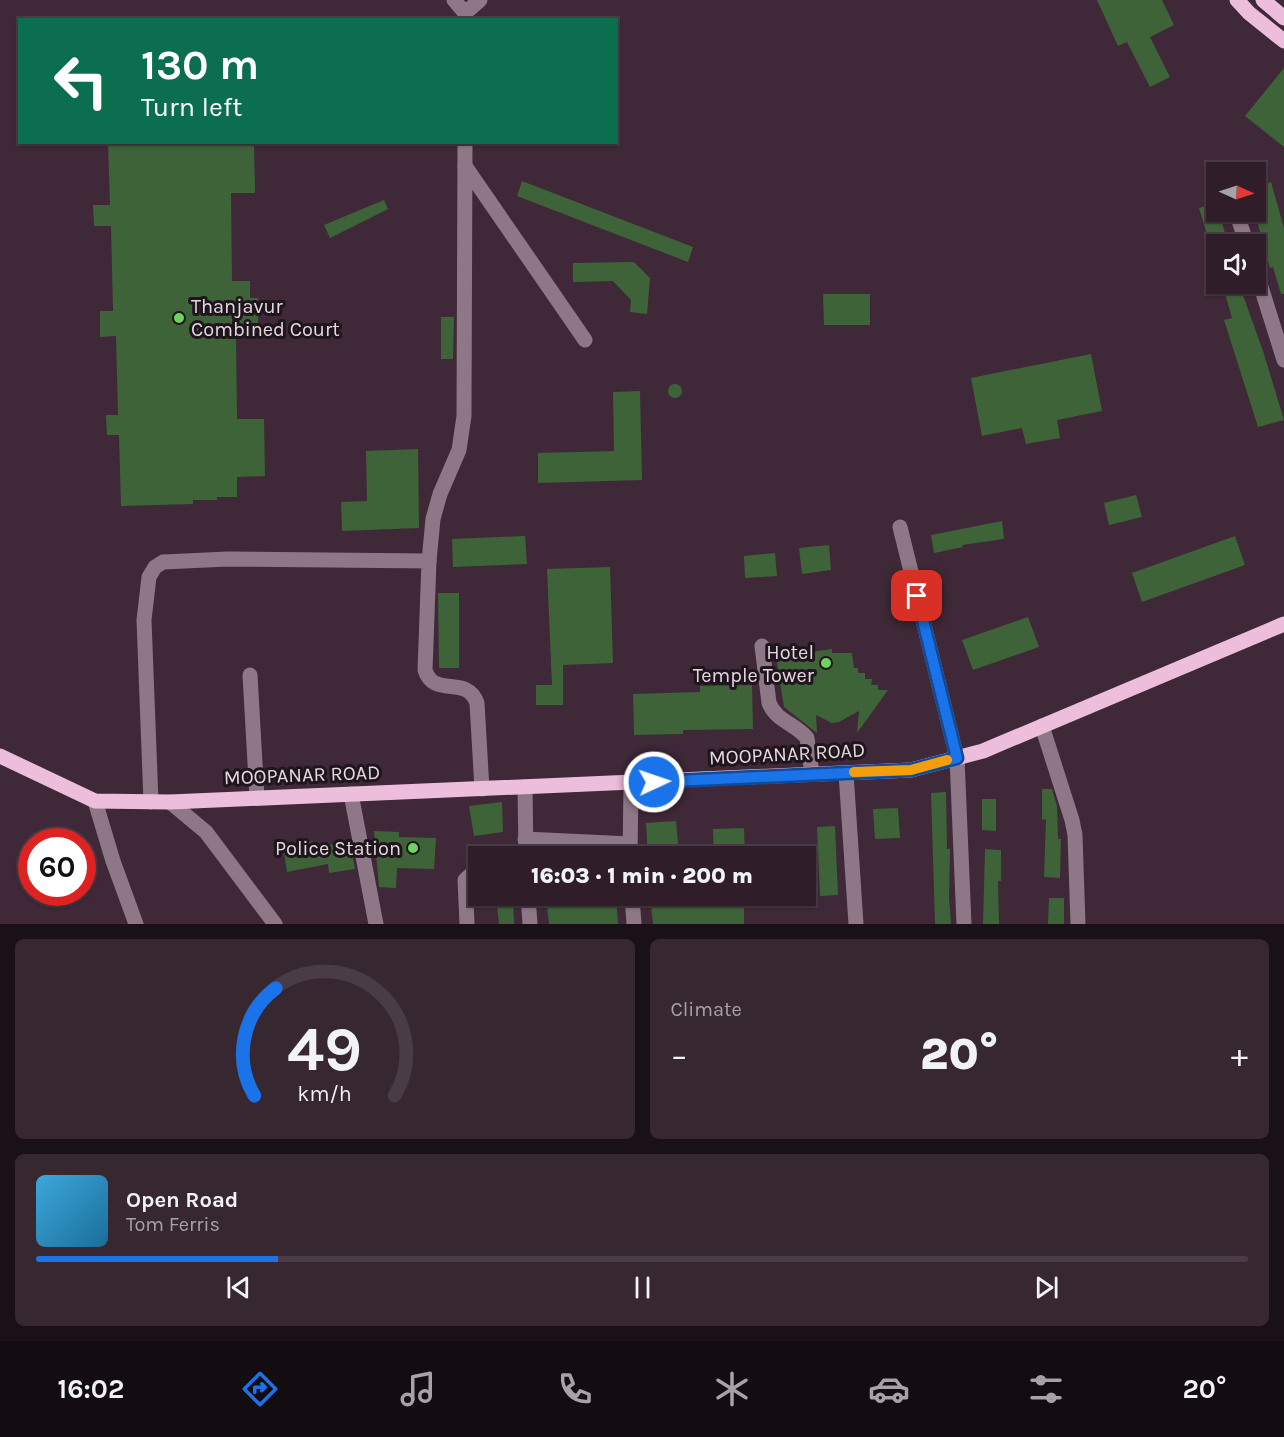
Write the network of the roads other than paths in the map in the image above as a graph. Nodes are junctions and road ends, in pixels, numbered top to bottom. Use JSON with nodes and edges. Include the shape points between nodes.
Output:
{"nodes":[{"id":1,"x":454,"y":0,"type":"edge"},
{"id":2,"x":480,"y":0,"type":"edge"},
{"id":3,"x":1238,"y":0,"type":"edge"},
{"id":4,"x":1263,"y":0,"type":"edge"},
{"id":5,"x":465,"y":16,"type":"edge"},
{"id":6,"x":1284,"y":18,"type":"edge"},
{"id":7,"x":1284,"y":41,"type":"edge"},
{"id":8,"x":465,"y":144,"type":"edge"},
{"id":9,"x":465,"y":166,"type":"junction"},
{"id":10,"x":1263,"y":294,"type":"edge"},
{"id":11,"x":585,"y":340,"type":"dead end"},
{"id":12,"x":1284,"y":360,"type":"edge"},
{"id":13,"x":900,"y":527,"type":"dead end"},
{"id":14,"x":429,"y":561,"type":"junction"},
{"id":15,"x":1284,"y":624,"type":"edge"},
{"id":16,"x":762,"y":646,"type":"dead end"},
{"id":17,"x":250,"y":675,"type":"dead end"},
{"id":18,"x":1042,"y":726,"type":"junction"},
{"id":19,"x":0,"y":756,"type":"edge"},
{"id":20,"x":957,"y":758,"type":"junction"},
{"id":21,"x":0,"y":764,"type":"edge"},
{"id":22,"x":21,"y":765,"type":"junction"},
{"id":23,"x":846,"y":773,"type":"junction"},
{"id":24,"x":812,"y":774,"type":"junction"},
{"id":25,"x":631,"y":783,"type":"junction"},
{"id":26,"x":525,"y":787,"type":"junction"},
{"id":27,"x":482,"y":789,"type":"junction"},
{"id":28,"x":351,"y":794,"type":"junction"},
{"id":29,"x":257,"y":798,"type":"junction"},
{"id":30,"x":95,"y":801,"type":"junction"},
{"id":31,"x":152,"y":802,"type":"junction"},
{"id":32,"x":170,"y":802,"type":"junction"},
{"id":33,"x":525,"y":838,"type":"junction"},
{"id":34,"x":525,"y":846,"type":"edge"},
{"id":35,"x":595,"y":846,"type":"edge"},
{"id":36,"x":630,"y":846,"type":"edge"},
{"id":37,"x":468,"y":877,"type":"edge"},
{"id":38,"x":529,"y":906,"type":"edge"},
{"id":39,"x":633,"y":906,"type":"edge"},
{"id":40,"x":136,"y":924,"type":"edge"},
{"id":41,"x":275,"y":924,"type":"edge"},
{"id":42,"x":376,"y":924,"type":"edge"},
{"id":43,"x":467,"y":924,"type":"edge"},
{"id":44,"x":530,"y":924,"type":"edge"},
{"id":45,"x":634,"y":924,"type":"edge"},
{"id":46,"x":856,"y":924,"type":"edge"},
{"id":47,"x":964,"y":924,"type":"edge"},
{"id":48,"x":1078,"y":924,"type":"edge"}],
"edges":[{"from":1,"to":5,"type":"street"},
{"from":2,"to":5,"type":"street"},
{"from":3,"to":7,"type":"main road"},
{"from":4,"to":6,"type":"main road"},
{"from":8,"to":9,"type":"street"},
{"from":9,"to":11,"type":"street"},
{"from":9,"to":14,"type":"street","via":[[464,416],[459,450],[433,519]]},
{"from":10,"to":12,"type":"street"},
{"from":13,"to":20,"type":"street"},
{"from":14,"to":27,"type":"street","via":[[425,670],[432,682],[469,690],[474,695]]},
{"from":14,"to":31,"type":"street","via":[[228,559],[163,562],[155,567],[149,577],[144,620]]},
{"from":15,"to":18,"type":"main road","name":"MOOPANAR ROAD"},
{"from":16,"to":24,"type":"street","via":[[772,711],[807,738]]},
{"from":17,"to":29,"type":"street"},
{"from":18,"to":20,"type":"main road","name":"MOOPANAR ROAD"},
{"from":18,"to":48,"type":"street","via":[[1074,828]]},
{"from":19,"to":22,"type":"main road","name":"MOOPANAR ROAD"},
{"from":20,"to":23,"type":"main road","name":"MOOPANAR ROAD","via":[[911,770]]},
{"from":20,"to":47,"type":"street"},
{"from":21,"to":22,"type":"main road","name":"MOOPANAR ROAD"},
{"from":22,"to":30,"type":"main road","name":"MOOPANAR ROAD"},
{"from":23,"to":24,"type":"main road","name":"MOOPANAR ROAD"},
{"from":23,"to":46,"type":"street"},
{"from":24,"to":25,"type":"main road","name":"MOOPANAR ROAD"},
{"from":25,"to":26,"type":"main road","name":"MOOPANAR ROAD"},
{"from":25,"to":36,"type":"street"},
{"from":26,"to":27,"type":"main road","name":"MOOPANAR ROAD"},
{"from":26,"to":33,"type":"street"},
{"from":27,"to":28,"type":"main road","name":"MOOPANAR ROAD"},
{"from":28,"to":29,"type":"main road","name":"MOOPANAR ROAD"},
{"from":28,"to":42,"type":"street"},
{"from":29,"to":32,"type":"main road","name":"MOOPANAR ROAD"},
{"from":30,"to":31,"type":"main road","name":"MOOPANAR ROAD"},
{"from":30,"to":40,"type":"street"},
{"from":31,"to":32,"type":"main road","name":"MOOPANAR ROAD"},
{"from":32,"to":41,"type":"street","via":[[206,832]]},
{"from":33,"to":34,"type":"street"},
{"from":33,"to":35,"type":"street"},
{"from":37,"to":43,"type":"street"},
{"from":38,"to":44,"type":"street"},
{"from":39,"to":45,"type":"street"}]}
